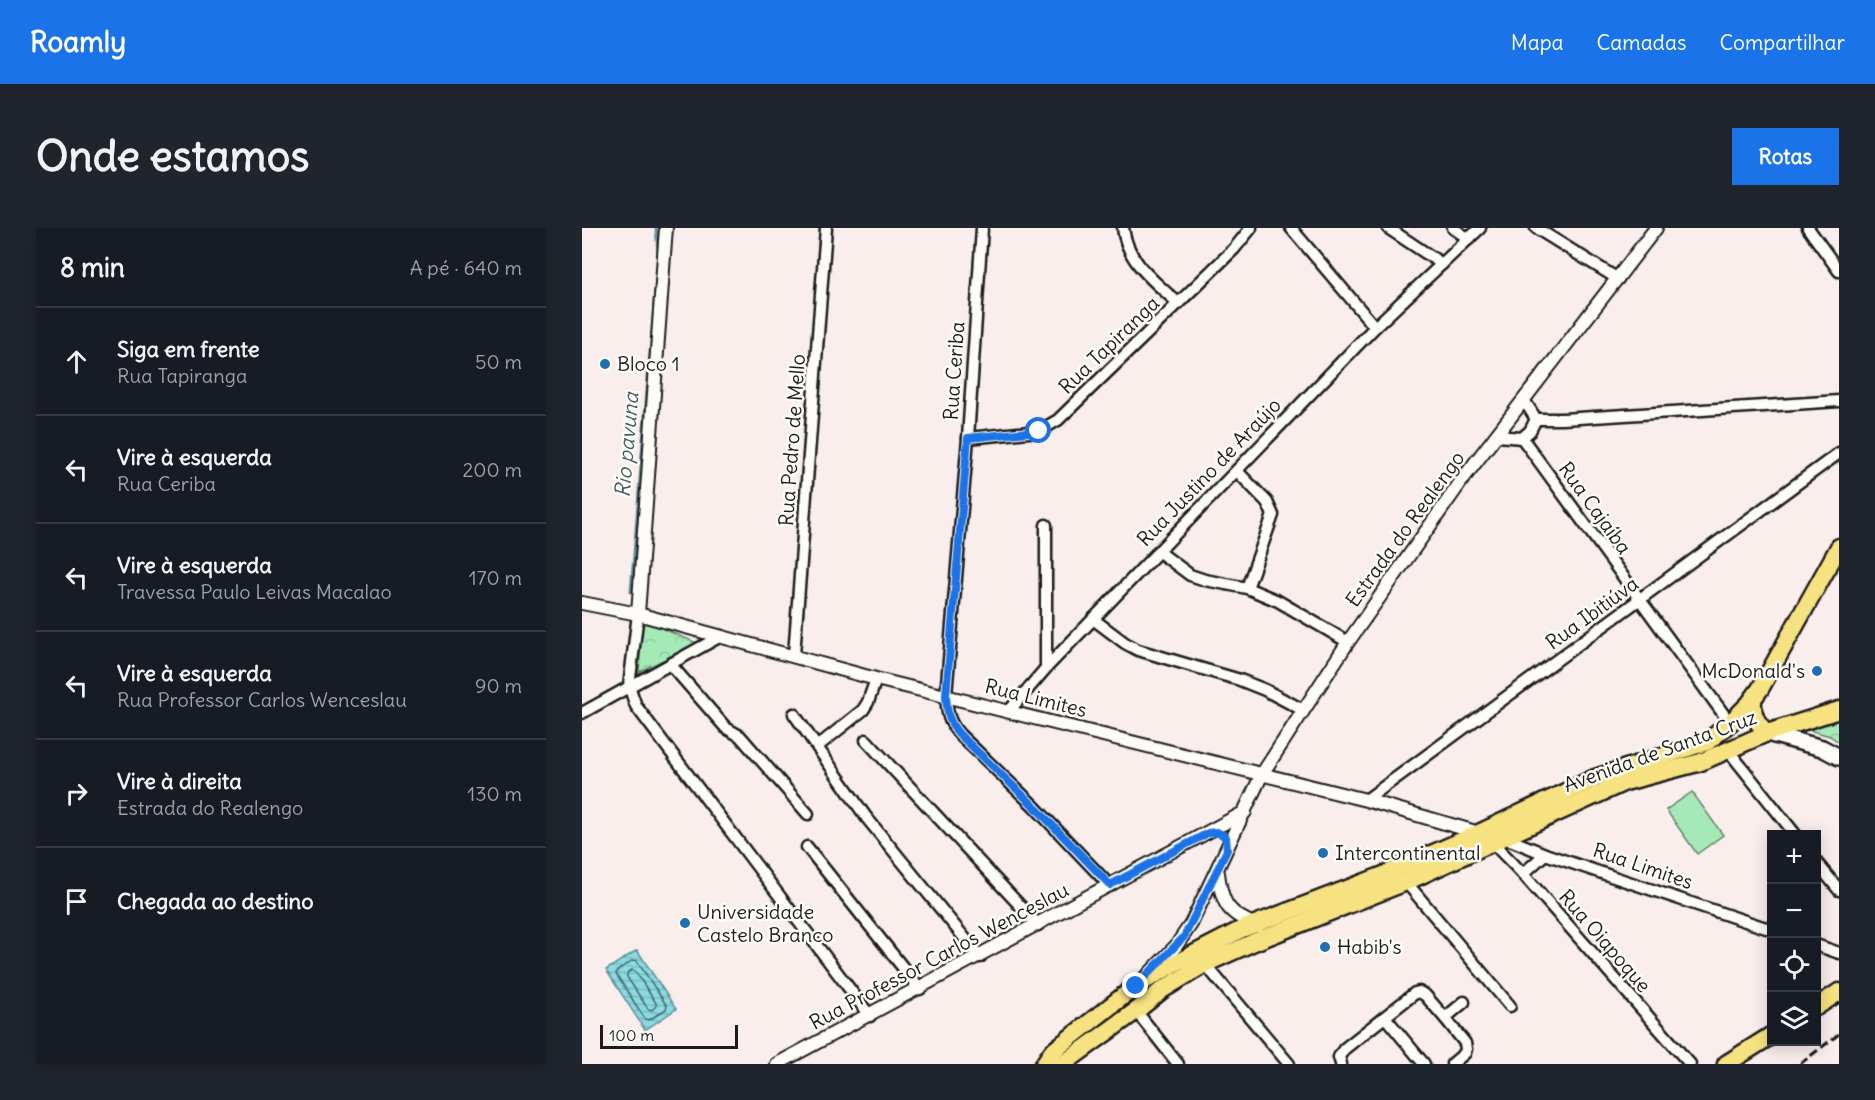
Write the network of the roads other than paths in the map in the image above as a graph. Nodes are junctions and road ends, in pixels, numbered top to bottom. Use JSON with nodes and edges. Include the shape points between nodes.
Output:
{"nodes":[{"id":1,"x":666,"y":228,"type":"edge"},
{"id":2,"x":826,"y":228,"type":"edge"},
{"id":3,"x":982,"y":228,"type":"edge"},
{"id":4,"x":1123,"y":228,"type":"edge"},
{"id":5,"x":1251,"y":228,"type":"edge"},
{"id":6,"x":1291,"y":228,"type":"edge"},
{"id":7,"x":1388,"y":228,"type":"edge"},
{"id":8,"x":1453,"y":228,"type":"edge"},
{"id":9,"x":1479,"y":228,"type":"edge"},
{"id":10,"x":1536,"y":228,"type":"edge"},
{"id":11,"x":1656,"y":228,"type":"edge"},
{"id":12,"x":1808,"y":228,"type":"edge"},
{"id":13,"x":1469,"y":239,"type":"junction"},
{"id":14,"x":1442,"y":264,"type":"junction"},
{"id":15,"x":1839,"y":271,"type":"edge"},
{"id":16,"x":1618,"y":279,"type":"junction"},
{"id":17,"x":1178,"y":303,"type":"junction"},
{"id":18,"x":1374,"y":327,"type":"junction"},
{"id":19,"x":1524,"y":400,"type":"junction"},
{"id":20,"x":1839,"y":401,"type":"edge"},
{"id":21,"x":1536,"y":419,"type":"junction"},
{"id":22,"x":1497,"y":436,"type":"junction"},
{"id":23,"x":968,"y":438,"type":"junction"},
{"id":24,"x":1522,"y":438,"type":"junction"},
{"id":25,"x":1839,"y":453,"type":"edge"},
{"id":26,"x":1237,"y":471,"type":"junction"},
{"id":27,"x":1046,"y":525,"type":"dead end"},
{"id":28,"x":1839,"y":547,"type":"edge"},
{"id":29,"x":1158,"y":551,"type":"junction"},
{"id":30,"x":1247,"y":588,"type":"junction"},
{"id":31,"x":1640,"y":600,"type":"junction"},
{"id":32,"x":582,"y":603,"type":"edge"},
{"id":33,"x":638,"y":614,"type":"junction"},
{"id":34,"x":1093,"y":619,"type":"junction"},
{"id":35,"x":721,"y":636,"type":"junction"},
{"id":36,"x":1348,"y":642,"type":"junction"},
{"id":37,"x":794,"y":656,"type":"junction"},
{"id":38,"x":671,"y":665,"type":"junction"},
{"id":39,"x":1046,"y":668,"type":"junction"},
{"id":40,"x":876,"y":679,"type":"junction"},
{"id":41,"x":629,"y":686,"type":"junction"},
{"id":42,"x":946,"y":695,"type":"junction"},
{"id":43,"x":1749,"y":704,"type":"junction"},
{"id":44,"x":1719,"y":707,"type":"junction"},
{"id":45,"x":1303,"y":710,"type":"junction"},
{"id":46,"x":1839,"y":710,"type":"edge"},
{"id":47,"x":1009,"y":711,"type":"junction"},
{"id":48,"x":582,"y":713,"type":"edge"},
{"id":49,"x":794,"y":714,"type":"dead end"},
{"id":50,"x":1730,"y":723,"type":"junction"},
{"id":51,"x":1767,"y":733,"type":"junction"},
{"id":52,"x":866,"y":740,"type":"dead end"},
{"id":53,"x":818,"y":746,"type":"junction"},
{"id":54,"x":1728,"y":750,"type":"junction"},
{"id":55,"x":1839,"y":757,"type":"edge"},
{"id":56,"x":1262,"y":774,"type":"junction"},
{"id":57,"x":1366,"y":800,"type":"junction"},
{"id":58,"x":1245,"y":812,"type":"junction"},
{"id":59,"x":808,"y":814,"type":"dead end"},
{"id":60,"x":1792,"y":830,"type":"edge"},
{"id":61,"x":1208,"y":833,"type":"junction"},
{"id":62,"x":1492,"y":838,"type":"junction"},
{"id":63,"x":807,"y":847,"type":"dead end"},
{"id":64,"x":1228,"y":848,"type":"junction"},
{"id":65,"x":1545,"y":854,"type":"junction"},
{"id":66,"x":1821,"y":868,"type":"edge"},
{"id":67,"x":1218,"y":872,"type":"junction"},
{"id":68,"x":1523,"y":874,"type":"junction"},
{"id":69,"x":1406,"y":882,"type":"junction"},
{"id":70,"x":1110,"y":885,"type":"junction"},
{"id":71,"x":1839,"y":890,"type":"edge"},
{"id":72,"x":1255,"y":924,"type":"junction"},
{"id":73,"x":1038,"y":925,"type":"junction"},
{"id":74,"x":1767,"y":928,"type":"edge"},
{"id":75,"x":1280,"y":932,"type":"junction"},
{"id":76,"x":1821,"y":947,"type":"edge"},
{"id":77,"x":1839,"y":953,"type":"edge"},
{"id":78,"x":980,"y":957,"type":"junction"},
{"id":79,"x":1205,"y":964,"type":"junction"},
{"id":80,"x":1136,"y":986,"type":"junction"},
{"id":81,"x":920,"y":989,"type":"junction"},
{"id":82,"x":1839,"y":992,"type":"edge"},
{"id":83,"x":1464,"y":1002,"type":"dead end"},
{"id":84,"x":1821,"y":1004,"type":"edge"},
{"id":85,"x":1510,"y":1006,"type":"dead end"},
{"id":86,"x":1136,"y":1011,"type":"junction"},
{"id":87,"x":870,"y":1016,"type":"junction"},
{"id":88,"x":1385,"y":1017,"type":"junction"},
{"id":89,"x":1445,"y":1018,"type":"junction"},
{"id":90,"x":1767,"y":1038,"type":"edge"},
{"id":91,"x":1055,"y":1061,"type":"edge"},
{"id":92,"x":777,"y":1064,"type":"edge"},
{"id":93,"x":1178,"y":1064,"type":"edge"},
{"id":94,"x":1289,"y":1064,"type":"edge"},
{"id":95,"x":1341,"y":1064,"type":"edge"},
{"id":96,"x":1424,"y":1064,"type":"edge"},
{"id":97,"x":1452,"y":1064,"type":"edge"},
{"id":98,"x":1690,"y":1064,"type":"edge"},
{"id":99,"x":1726,"y":1064,"type":"edge"}],
"edges":[{"from":1,"to":33,"type":"street"},
{"from":2,"to":37,"type":"street","name":"Rua Pedro de Mello"},
{"from":3,"to":23,"type":"street","name":"Rua Ceriba"},
{"from":4,"to":17,"type":"street","via":[[1124,240],[1138,265]]},
{"from":5,"to":17,"type":"street","name":"Rua Tapiranga"},
{"from":6,"to":18,"type":"street"},
{"from":7,"to":14,"type":"street"},
{"from":8,"to":13,"type":"street"},
{"from":9,"to":13,"type":"street","name":"Rua Justino de Araújo"},
{"from":10,"to":16,"type":"street"},
{"from":11,"to":16,"type":"street","name":"Estrada do Realengo"},
{"from":12,"to":15,"type":"street"},
{"from":13,"to":14,"type":"street","name":"Rua Justino de Araújo"},
{"from":14,"to":18,"type":"street","name":"Rua Justino de Araújo"},
{"from":16,"to":19,"type":"street","name":"Estrada do Realengo"},
{"from":17,"to":23,"type":"street","name":"Rua Tapiranga","via":[[1050,426],[1039,431]]},
{"from":18,"to":26,"type":"street","name":"Rua Justino de Araújo"},
{"from":19,"to":21,"type":"street"},
{"from":19,"to":22,"type":"street","name":"Estrada do Realengo"},
{"from":20,"to":21,"type":"street"},
{"from":21,"to":24,"type":"street"},
{"from":22,"to":24,"type":"street"},
{"from":22,"to":36,"type":"street","name":"Estrada do Realengo"},
{"from":23,"to":42,"type":"street","name":"Rua Ceriba"},
{"from":24,"to":31,"type":"street","name":"Rua Cajaíba"},
{"from":25,"to":31,"type":"street","name":"Rua Ibitiúva"},
{"from":26,"to":29,"type":"street","name":"Rua Justino de Araújo"},
{"from":26,"to":30,"type":"street","via":[[1267,502],[1273,515]]},
{"from":27,"to":39,"type":"street"},
{"from":28,"to":43,"type":"main road","name":"Avenida de Santa Cruz"},
{"from":29,"to":30,"type":"street","via":[[1205,580]]},
{"from":29,"to":34,"type":"street","name":"Rua Justino de Araújo"},
{"from":30,"to":36,"type":"street","via":[[1288,606]]},
{"from":31,"to":44,"type":"street","name":"Rua Cajaíba"},
{"from":31,"to":57,"type":"street","name":"Rua Ibitiúva"},
{"from":32,"to":33,"type":"street","name":"Rua Limites"},
{"from":33,"to":35,"type":"street","name":"Rua Limites"},
{"from":33,"to":41,"type":"street"},
{"from":34,"to":39,"type":"street","name":"Rua Justino de Araújo"},
{"from":34,"to":45,"type":"street","via":[[1138,650],[1240,680]]},
{"from":35,"to":37,"type":"street","name":"Rua Limites"},
{"from":35,"to":38,"type":"street"},
{"from":36,"to":45,"type":"street","name":"Estrada do Realengo"},
{"from":37,"to":40,"type":"street","name":"Rua Limites"},
{"from":38,"to":41,"type":"street"},
{"from":38,"to":59,"type":"street"},
{"from":39,"to":47,"type":"street","name":"Rua Justino de Araújo"},
{"from":40,"to":42,"type":"street","name":"Rua Limites"},
{"from":40,"to":53,"type":"street","via":[[863,710]]},
{"from":41,"to":48,"type":"street"},
{"from":41,"to":87,"type":"street","via":[[642,714]]},
{"from":42,"to":47,"type":"street","name":"Rua Limites"},
{"from":42,"to":70,"type":"street","name":"Rua Ceriba","via":[[951,726]]},
{"from":43,"to":44,"type":"street","via":[[1727,710]]},
{"from":43,"to":50,"type":"main road","name":"Avenida de Santa Cruz"},
{"from":43,"to":51,"type":"main road","via":[[1757,723]]},
{"from":44,"to":50,"type":"street","name":"Rua Cajaíba"},
{"from":45,"to":56,"type":"street","name":"Estrada do Realengo"},
{"from":46,"to":51,"type":"main road","name":"Avenida de Santa Cruz"},
{"from":47,"to":56,"type":"street","name":"Rua Limites"},
{"from":49,"to":53,"type":"street"},
{"from":50,"to":62,"type":"main road","name":"Avenida de Santa Cruz","via":[[1707,742],[1595,778]]},
{"from":51,"to":54,"type":"main road","name":"Avenida de Santa Cruz"},
{"from":51,"to":55,"type":"main road","via":[[1822,748]]},
{"from":52,"to":73,"type":"street"},
{"from":53,"to":78,"type":"street","via":[[866,817]]},
{"from":54,"to":60,"type":"street"},
{"from":54,"to":62,"type":"main road","name":"Avenida de Santa Cruz","via":[[1701,762],[1624,782]]},
{"from":56,"to":57,"type":"street","name":"Rua Limites"},
{"from":56,"to":58,"type":"street","name":"Estrada do Realengo"},
{"from":57,"to":62,"type":"street","name":"Rua Limites"},
{"from":58,"to":61,"type":"street","name":"Rua Professor Carlos Wenceslau"},
{"from":58,"to":64,"type":"street","name":"Estrada do Realengo"},
{"from":61,"to":64,"type":"street","via":[[1224,835]]},
{"from":61,"to":70,"type":"street","name":"Rua Professor Carlos Wenceslau"},
{"from":62,"to":65,"type":"street","name":"Rua Limites"},
{"from":62,"to":68,"type":"street","name":"Rua Oiapoque"},
{"from":62,"to":69,"type":"main road","name":"Avenida de Santa Cruz"},
{"from":62,"to":72,"type":"main road","name":"Avenida de Santa Cruz"},
{"from":63,"to":81,"type":"street"},
{"from":64,"to":67,"type":"street","name":"Estrada do Realengo"},
{"from":65,"to":68,"type":"street"},
{"from":65,"to":74,"type":"street","name":"Rua Limites"},
{"from":66,"to":71,"type":"street"},
{"from":67,"to":72,"type":"street","via":[[1223,902],[1241,919]]},
{"from":67,"to":80,"type":"street","name":"Estrada do Realengo","via":[[1184,937]]},
{"from":68,"to":98,"type":"street","name":"Rua Oiapoque"},
{"from":69,"to":75,"type":"main road","name":"Avenida de Santa Cruz"},
{"from":69,"to":85,"type":"street"},
{"from":70,"to":73,"type":"street","name":"Rua Professor Carlos Wenceslau"},
{"from":72,"to":75,"type":"street"},
{"from":72,"to":80,"type":"main road","name":"Avenida de Santa Cruz"},
{"from":73,"to":78,"type":"street","name":"Rua Professor Carlos Wenceslau"},
{"from":75,"to":79,"type":"main road","name":"Avenida de Santa Cruz"},
{"from":76,"to":77,"type":"street"},
{"from":78,"to":81,"type":"street","name":"Rua Professor Carlos Wenceslau"},
{"from":79,"to":86,"type":"main road","name":"Avenida de Santa Cruz","via":[[1173,982]]},
{"from":79,"to":94,"type":"street"},
{"from":80,"to":91,"type":"main road","name":"Avenida de Santa Cruz"},
{"from":81,"to":87,"type":"street","name":"Rua Professor Carlos Wenceslau"},
{"from":82,"to":84,"type":"main road"},
{"from":83,"to":89,"type":"street"},
{"from":86,"to":91,"type":"main road","name":"Avenida de Santa Cruz"},
{"from":86,"to":93,"type":"street"},
{"from":87,"to":92,"type":"street","name":"Rua Professor Carlos Wenceslau"},
{"from":88,"to":89,"type":"street","via":[[1419,992]]},
{"from":88,"to":95,"type":"street","via":[[1344,1049],[1339,1057]]},
{"from":88,"to":96,"type":"street"},
{"from":89,"to":97,"type":"street","via":[[1467,1048]]},
{"from":90,"to":99,"type":"main road"}]}
